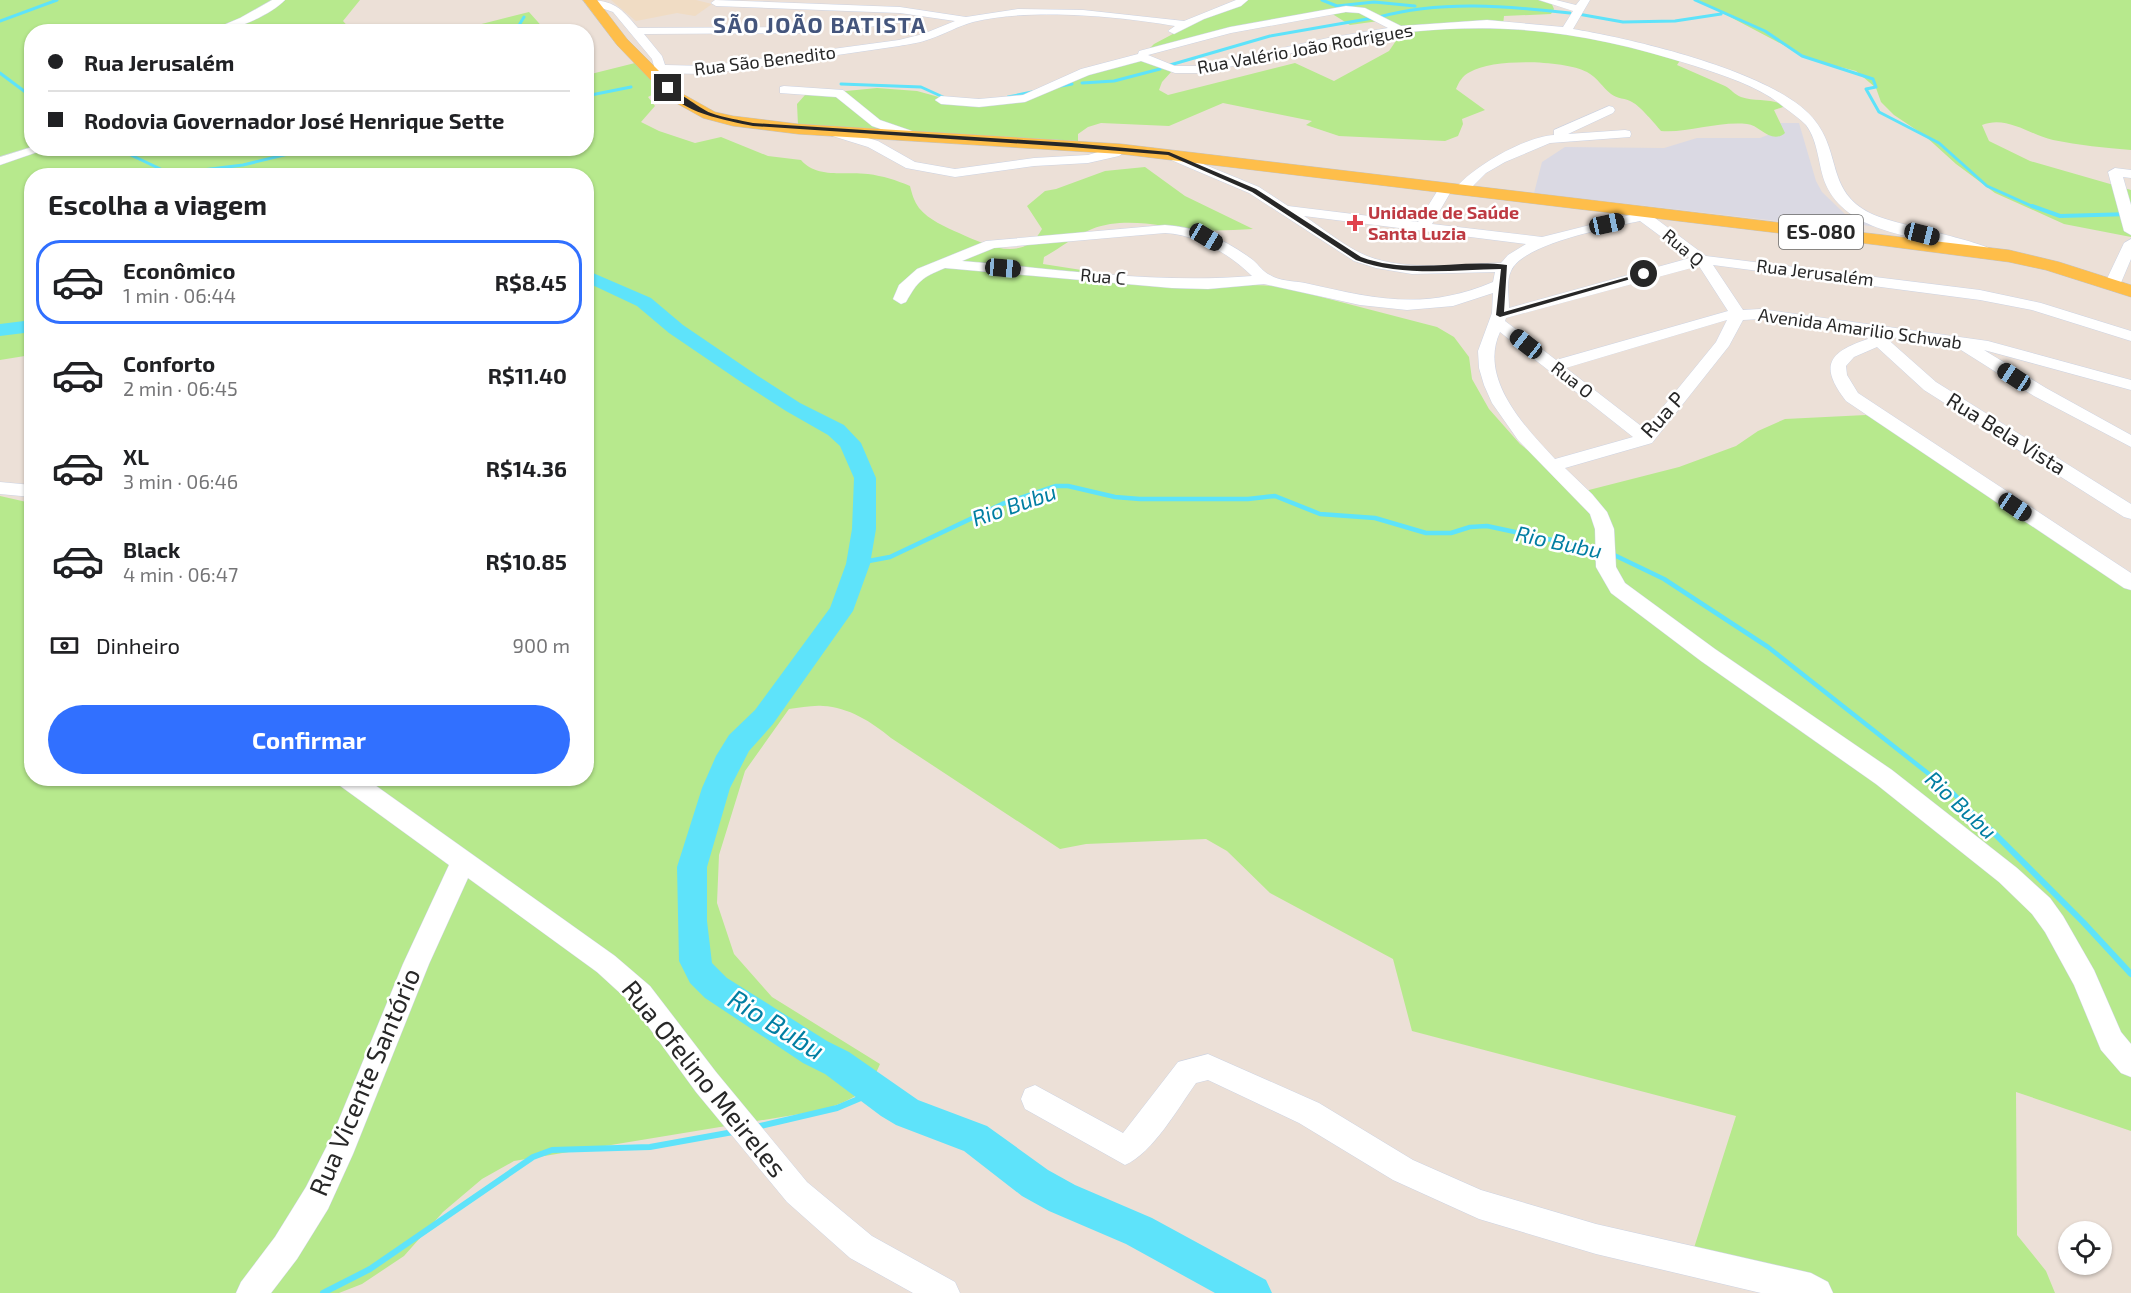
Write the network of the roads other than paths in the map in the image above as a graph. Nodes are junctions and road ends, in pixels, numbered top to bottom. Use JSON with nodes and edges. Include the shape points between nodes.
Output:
{"nodes":[{"id":1,"x":280,"y":0,"type":"edge"},
{"id":2,"x":591,"y":0,"type":"edge"},
{"id":3,"x":886,"y":0,"type":"edge"},
{"id":4,"x":1111,"y":0,"type":"edge"},
{"id":5,"x":1243,"y":0,"type":"edge"},
{"id":6,"x":1544,"y":0,"type":"edge"},
{"id":7,"x":710,"y":1,"type":"edge"},
{"id":8,"x":1055,"y":1,"type":"edge"},
{"id":9,"x":1581,"y":4,"type":"edge"},
{"id":10,"x":868,"y":8,"type":"junction"},
{"id":11,"x":1092,"y":14,"type":"junction"},
{"id":12,"x":943,"y":15,"type":"junction"},
{"id":13,"x":753,"y":20,"type":"dead end"},
{"id":14,"x":964,"y":20,"type":"junction"},
{"id":15,"x":233,"y":24,"type":"edge"},
{"id":16,"x":1187,"y":25,"type":"junction"},
{"id":17,"x":827,"y":26,"type":"junction"},
{"id":18,"x":737,"y":30,"type":"junction"},
{"id":19,"x":1566,"y":30,"type":"junction"},
{"id":20,"x":638,"y":31,"type":"junction"},
{"id":21,"x":1403,"y":31,"type":"junction"},
{"id":22,"x":1143,"y":55,"type":"junction"},
{"id":23,"x":655,"y":69,"type":"junction"},
{"id":24,"x":784,"y":90,"type":"dead end"},
{"id":25,"x":941,"y":100,"type":"dead end"},
{"id":26,"x":1609,"y":110,"type":"dead end"},
{"id":27,"x":831,"y":131,"type":"junction"},
{"id":28,"x":1625,"y":134,"type":"dead end"},
{"id":29,"x":910,"y":135,"type":"junction"},
{"id":30,"x":1548,"y":139,"type":"junction"},
{"id":31,"x":1120,"y":148,"type":"junction"},
{"id":32,"x":24,"y":154,"type":"edge"},
{"id":33,"x":1169,"y":154,"type":"junction"},
{"id":34,"x":0,"y":161,"type":"edge"},
{"id":35,"x":2131,"y":174,"type":"edge"},
{"id":36,"x":1454,"y":189,"type":"junction"},
{"id":37,"x":1285,"y":209,"type":"junction"},
{"id":38,"x":1644,"y":214,"type":"junction"},
{"id":39,"x":2127,"y":219,"type":"edge"},
{"id":40,"x":1423,"y":226,"type":"junction"},
{"id":41,"x":1544,"y":242,"type":"junction"},
{"id":42,"x":2131,"y":243,"type":"edge"},
{"id":43,"x":1992,"y":254,"type":"junction"},
{"id":44,"x":1702,"y":260,"type":"junction"},
{"id":45,"x":939,"y":264,"type":"junction"},
{"id":46,"x":1505,"y":267,"type":"junction"},
{"id":47,"x":1266,"y":279,"type":"junction"},
{"id":48,"x":1502,"y":284,"type":"junction"},
{"id":49,"x":2112,"y":285,"type":"junction"},
{"id":50,"x":2131,"y":291,"type":"edge"},
{"id":51,"x":902,"y":299,"type":"dead end"},
{"id":52,"x":1737,"y":314,"type":"junction"},
{"id":53,"x":1498,"y":318,"type":"junction"},
{"id":54,"x":1904,"y":334,"type":"junction"},
{"id":55,"x":2131,"y":336,"type":"edge"},
{"id":56,"x":1878,"y":339,"type":"junction"},
{"id":57,"x":1959,"y":342,"type":"junction"},
{"id":58,"x":1555,"y":366,"type":"junction"},
{"id":59,"x":2131,"y":385,"type":"edge"},
{"id":60,"x":1646,"y":439,"type":"junction"},
{"id":61,"x":2131,"y":442,"type":"edge"},
{"id":62,"x":1552,"y":466,"type":"junction"},
{"id":63,"x":0,"y":488,"type":"edge"},
{"id":64,"x":24,"y":490,"type":"edge"},
{"id":65,"x":2131,"y":513,"type":"edge"},
{"id":66,"x":2131,"y":583,"type":"edge"},
{"id":67,"x":358,"y":786,"type":"edge"},
{"id":68,"x":463,"y":862,"type":"junction"},
{"id":69,"x":2131,"y":1064,"type":"edge"},
{"id":70,"x":1035,"y":1098,"type":"dead end"},
{"id":71,"x":252,"y":1293,"type":"edge"},
{"id":72,"x":944,"y":1293,"type":"edge"},
{"id":73,"x":1817,"y":1293,"type":"edge"}],
"edges":[{"from":1,"to":15,"type":"street"},
{"from":2,"to":20,"type":"street","via":[[617,9]]},
{"from":2,"to":23,"type":"main road","number":"ES-080","via":[[622,42]]},
{"from":3,"to":10,"type":"street"},
{"from":4,"to":11,"type":"street"},
{"from":5,"to":16,"type":"street"},
{"from":6,"to":9,"type":"street"},
{"from":7,"to":10,"type":"street"},
{"from":7,"to":17,"type":"street"},
{"from":8,"to":12,"type":"street"},
{"from":9,"to":19,"type":"street"},
{"from":10,"to":12,"type":"street"},
{"from":10,"to":17,"type":"street"},
{"from":11,"to":14,"type":"street","name":"Rua São Benedito","via":[[1018,12]]},
{"from":11,"to":16,"type":"street","name":"Rua São Benedito"},
{"from":12,"to":14,"type":"street"},
{"from":12,"to":17,"type":"street"},
{"from":13,"to":18,"type":"street"},
{"from":14,"to":23,"type":"street","name":"Rua São Benedito","via":[[926,37],[892,44],[707,70]]},
{"from":16,"to":22,"type":"street","via":[[1146,48]]},
{"from":17,"to":18,"type":"street"},
{"from":18,"to":20,"type":"street"},
{"from":19,"to":21,"type":"street","name":"Rua Valério João Rodrigues","via":[[1495,23]]},
{"from":19,"to":43,"type":"street","name":"Rua Valério João Rodrigues","via":[[1667,54],[1738,78],[1780,99],[1815,128],[1833,186],[1849,206],[1887,224]]},
{"from":20,"to":23,"type":"street","via":[[658,58]]},
{"from":21,"to":22,"type":"street","name":"Rua Valério João Rodrigues","via":[[1319,43],[1190,70],[1165,68]]},
{"from":21,"to":22,"type":"street","via":[[1361,10],[1346,9],[1230,30]]},
{"from":22,"to":25,"type":"street","via":[[1085,72],[1025,98],[979,104]]},
{"from":23,"to":27,"type":"main road","number":"ES-080","via":[[680,99],[719,118]]},
{"from":24,"to":29,"type":"street","via":[[839,93],[876,123]]},
{"from":26,"to":30,"type":"street"},
{"from":27,"to":29,"type":"main road","number":"ES-080"},
{"from":27,"to":31,"type":"street","via":[[873,144],[910,165],[955,172],[1088,159]]},
{"from":28,"to":30,"type":"street"},
{"from":29,"to":31,"type":"main road","number":"ES-080"},
{"from":30,"to":36,"type":"street","via":[[1481,170]]},
{"from":31,"to":33,"type":"main road","number":"ES-080"},
{"from":32,"to":34,"type":"street"},
{"from":33,"to":36,"type":"main road","number":"ES-080"},
{"from":33,"to":37,"type":"street","via":[[1254,190]]},
{"from":35,"to":39,"type":"street","via":[[2115,172]]},
{"from":36,"to":38,"type":"main road","number":"ES-080"},
{"from":36,"to":40,"type":"street"},
{"from":37,"to":40,"type":"street"},
{"from":37,"to":46,"type":"street","via":[[1359,258],[1381,266]]},
{"from":38,"to":41,"type":"street"},
{"from":38,"to":43,"type":"main road","number":"ES-080"},
{"from":38,"to":44,"type":"street","name":"Rua Q"},
{"from":40,"to":41,"type":"street"},
{"from":41,"to":46,"type":"street","via":[[1518,255]]},
{"from":42,"to":49,"type":"street"},
{"from":43,"to":49,"type":"main road","number":"ES-080","via":[[2052,266]]},
{"from":44,"to":52,"type":"street","name":"Rua Q"},
{"from":44,"to":53,"type":"street","name":"Rua Jerusalém"},
{"from":44,"to":55,"type":"street","name":"Rua Jerusalém","via":[[1980,295],[2036,306]]},
{"from":45,"to":47,"type":"street","name":"Rua C","via":[[1172,283]]},
{"from":45,"to":47,"type":"street","via":[[1000,242],[1176,229],[1206,237]]},
{"from":45,"to":51,"type":"street","via":[[909,282]]},
{"from":46,"to":48,"type":"street"},
{"from":47,"to":48,"type":"street","via":[[1364,301],[1412,306],[1463,301]]},
{"from":48,"to":53,"type":"street"},
{"from":49,"to":50,"type":"main road","number":"ES-080"},
{"from":52,"to":56,"type":"street","name":"Avenida Amarilio Schwab","via":[[1760,314]]},
{"from":52,"to":58,"type":"street","name":"Avenida Amarilio Schwab"},
{"from":52,"to":60,"type":"street","name":"Rua P","via":[[1723,343]]},
{"from":53,"to":58,"type":"street","name":"Rua O"},
{"from":53,"to":62,"type":"street","via":[[1485,352],[1492,381],[1505,410]]},
{"from":54,"to":56,"type":"street"},
{"from":54,"to":56,"type":"street","name":"Avenida Amarilio Schwab"},
{"from":54,"to":57,"type":"street","name":"Avenida Amarilio Schwab"},
{"from":56,"to":65,"type":"street","name":"Rua Bela Vista","via":[[1930,386]]},
{"from":56,"to":66,"type":"street","via":[[1849,352],[1839,362],[1837,375],[1852,397]]},
{"from":57,"to":59,"type":"street","name":"Avenida Amarilio Schwab","via":[[2008,350]]},
{"from":57,"to":61,"type":"street"},
{"from":58,"to":60,"type":"street","name":"Rua O"},
{"from":60,"to":62,"type":"street","name":"Rua P"},
{"from":62,"to":69,"type":"street","via":[[1597,510],[1603,525],[1604,564],[1608,577],[1618,588],[1884,777],[1970,842],[2042,906],[2085,979],[2111,1041]]},
{"from":63,"to":64,"type":"street"},
{"from":67,"to":68,"type":"street","name":"Rua Ofelino Meireles"},
{"from":68,"to":71,"type":"street","name":"Rua Vicente Santório","via":[[321,1189],[286,1248]]},
{"from":68,"to":72,"type":"street","name":"Rua Ofelino Meireles","via":[[606,964],[641,995],[712,1090],[797,1192],[861,1247]]},
{"from":70,"to":73,"type":"street","via":[[1125,1150],[1188,1071],[1208,1067],[1309,1113],[1403,1170],[1479,1204],[1596,1239]]}]}
